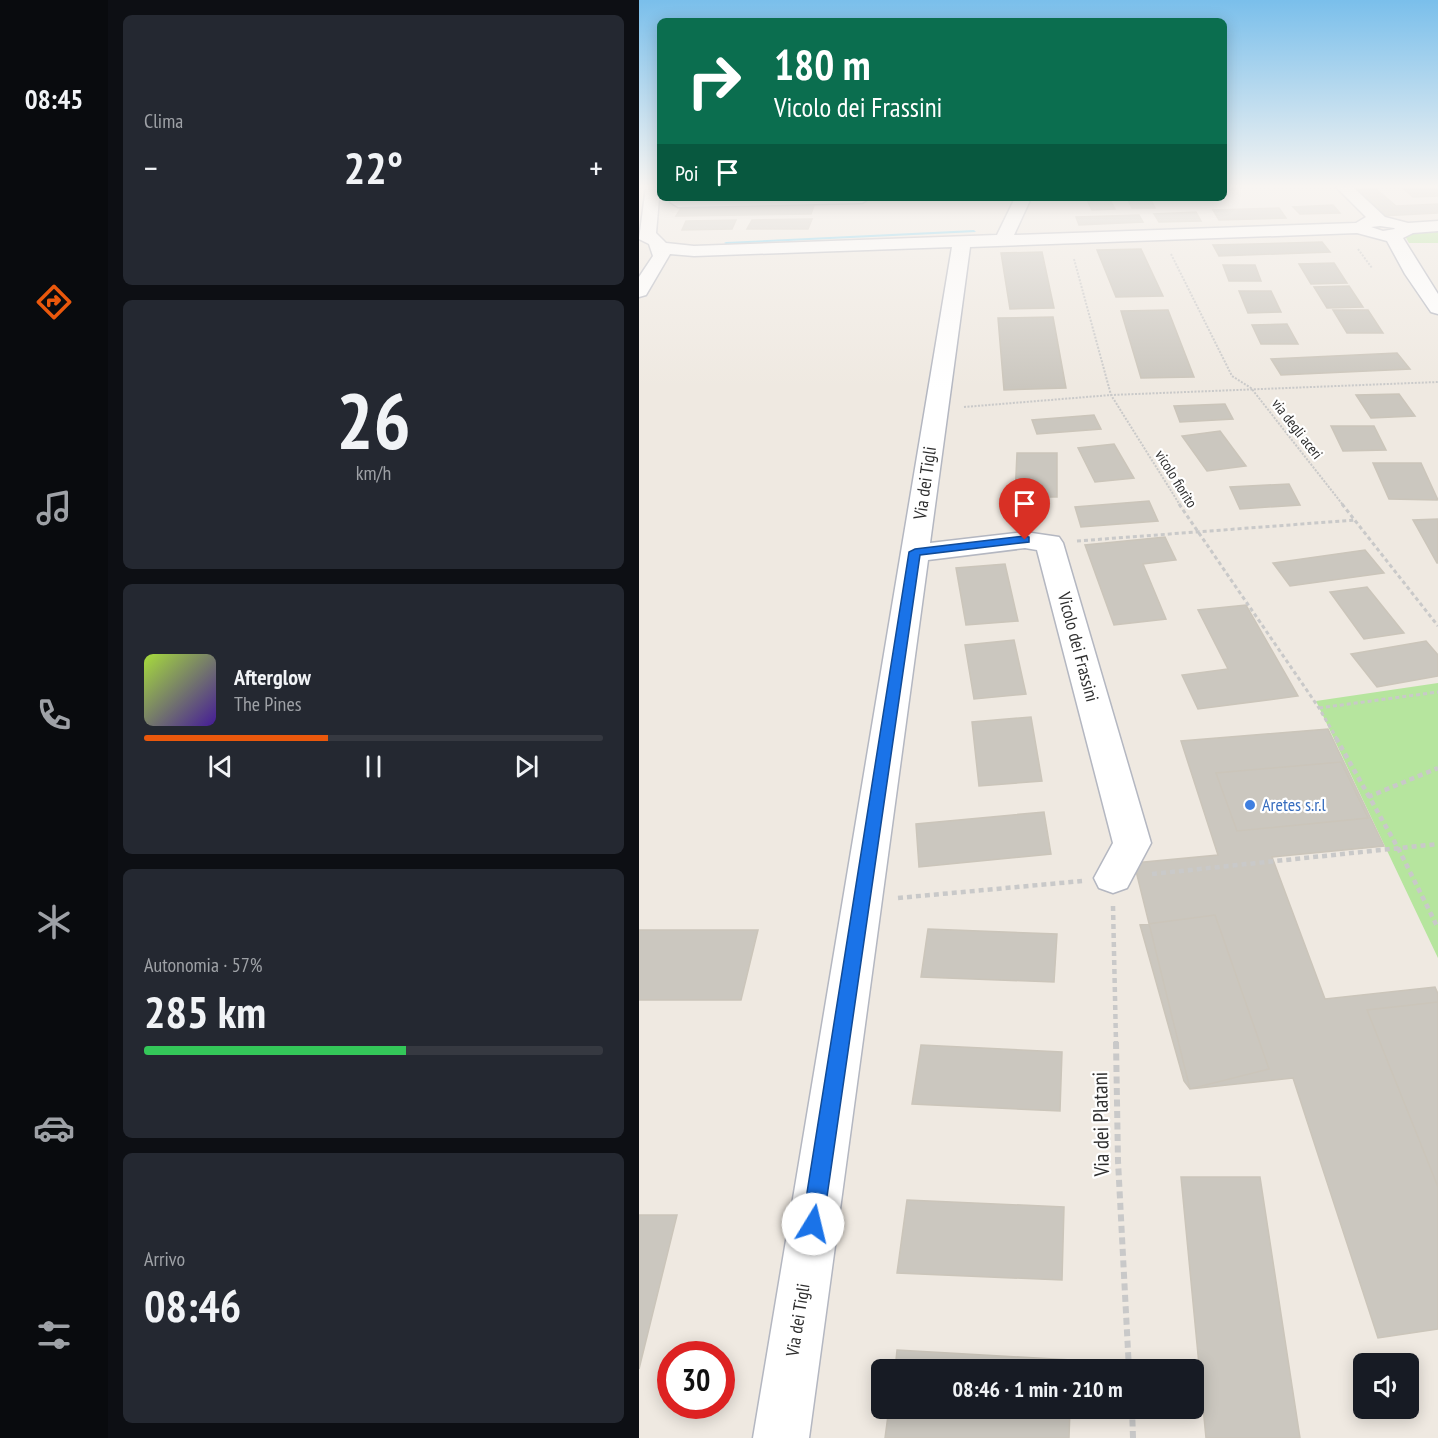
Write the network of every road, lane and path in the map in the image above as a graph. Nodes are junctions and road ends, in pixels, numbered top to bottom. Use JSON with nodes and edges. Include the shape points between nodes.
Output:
{"nodes":[{"id":1,"x":649,"y":254,"type":"edge"},
{"id":2,"x":662,"y":254,"type":"edge"},
{"id":3,"x":960,"y":254,"type":"edge"},
{"id":4,"x":1074,"y":254,"type":"edge"},
{"id":5,"x":1172,"y":254,"type":"edge"},
{"id":6,"x":1407,"y":254,"type":"edge"},
{"id":7,"x":639,"y":266,"type":"edge"},
{"id":8,"x":1414,"y":274,"type":"junction"},
{"id":9,"x":1438,"y":274,"type":"edge"},
{"id":10,"x":639,"y":291,"type":"edge"},
{"id":11,"x":1438,"y":308,"type":"edge"},
{"id":12,"x":1438,"y":382,"type":"edge"},
{"id":13,"x":1251,"y":388,"type":"junction"},
{"id":14,"x":1111,"y":395,"type":"junction"},
{"id":15,"x":936,"y":409,"type":"junction"},
{"id":16,"x":1355,"y":520,"type":"junction"},
{"id":17,"x":1197,"y":533,"type":"junction"},
{"id":18,"x":1049,"y":543,"type":"junction"},
{"id":19,"x":915,"y":552,"type":"junction"},
{"id":20,"x":1438,"y":626,"type":"edge"},
{"id":21,"x":1438,"y":692,"type":"edge"},
{"id":22,"x":1319,"y":708,"type":"junction"},
{"id":23,"x":1438,"y":768,"type":"edge"},
{"id":24,"x":1368,"y":797,"type":"junction"},
{"id":25,"x":1113,"y":878,"type":"joint"},
{"id":26,"x":1438,"y":928,"type":"edge"},
{"id":27,"x":1128,"y":1359,"type":"edge"},
{"id":28,"x":1132,"y":1419,"type":"edge"},
{"id":29,"x":781,"y":1438,"type":"edge"},
{"id":30,"x":1133,"y":1438,"type":"edge"}],
"edges":[{"from":1,"to":7,"type":"street"},
{"from":2,"to":10,"type":"street"},
{"from":3,"to":15,"type":"street","name":"Via dei Tigli"},
{"from":4,"to":14,"type":"path","name":"vicolo fiorito"},
{"from":5,"to":13,"type":"path","name":"via degli aceri","via":[[1232,376]]},
{"from":6,"to":8,"type":"street"},
{"from":8,"to":9,"type":"street"},
{"from":8,"to":11,"type":"street"},
{"from":12,"to":13,"type":"path"},
{"from":13,"to":14,"type":"path"},
{"from":13,"to":16,"type":"path","name":"via degli aceri"},
{"from":14,"to":15,"type":"path"},
{"from":14,"to":17,"type":"path","name":"vicolo fiorito"},
{"from":15,"to":19,"type":"street","name":"Via dei Tigli"},
{"from":16,"to":17,"type":"path"},
{"from":16,"to":20,"type":"path","name":"via degli aceri"},
{"from":17,"to":18,"type":"path"},
{"from":17,"to":22,"type":"path","name":"vicolo fiorito"},
{"from":18,"to":19,"type":"street","via":[[1025,540]]},
{"from":18,"to":25,"type":"street","name":"Vicolo dei Frassini","via":[[1132,843]]},
{"from":19,"to":29,"type":"street","name":"Via dei Tigli"},
{"from":21,"to":22,"type":"path"},
{"from":22,"to":24,"type":"path","name":"vicolo fiorito"},
{"from":23,"to":24,"type":"path"},
{"from":24,"to":26,"type":"path","name":"vicolo fiorito"},
{"from":25,"to":27,"type":"path","name":"Via dei Platani","via":[[1117,1161]]},
{"from":28,"to":30,"type":"path"}]}
